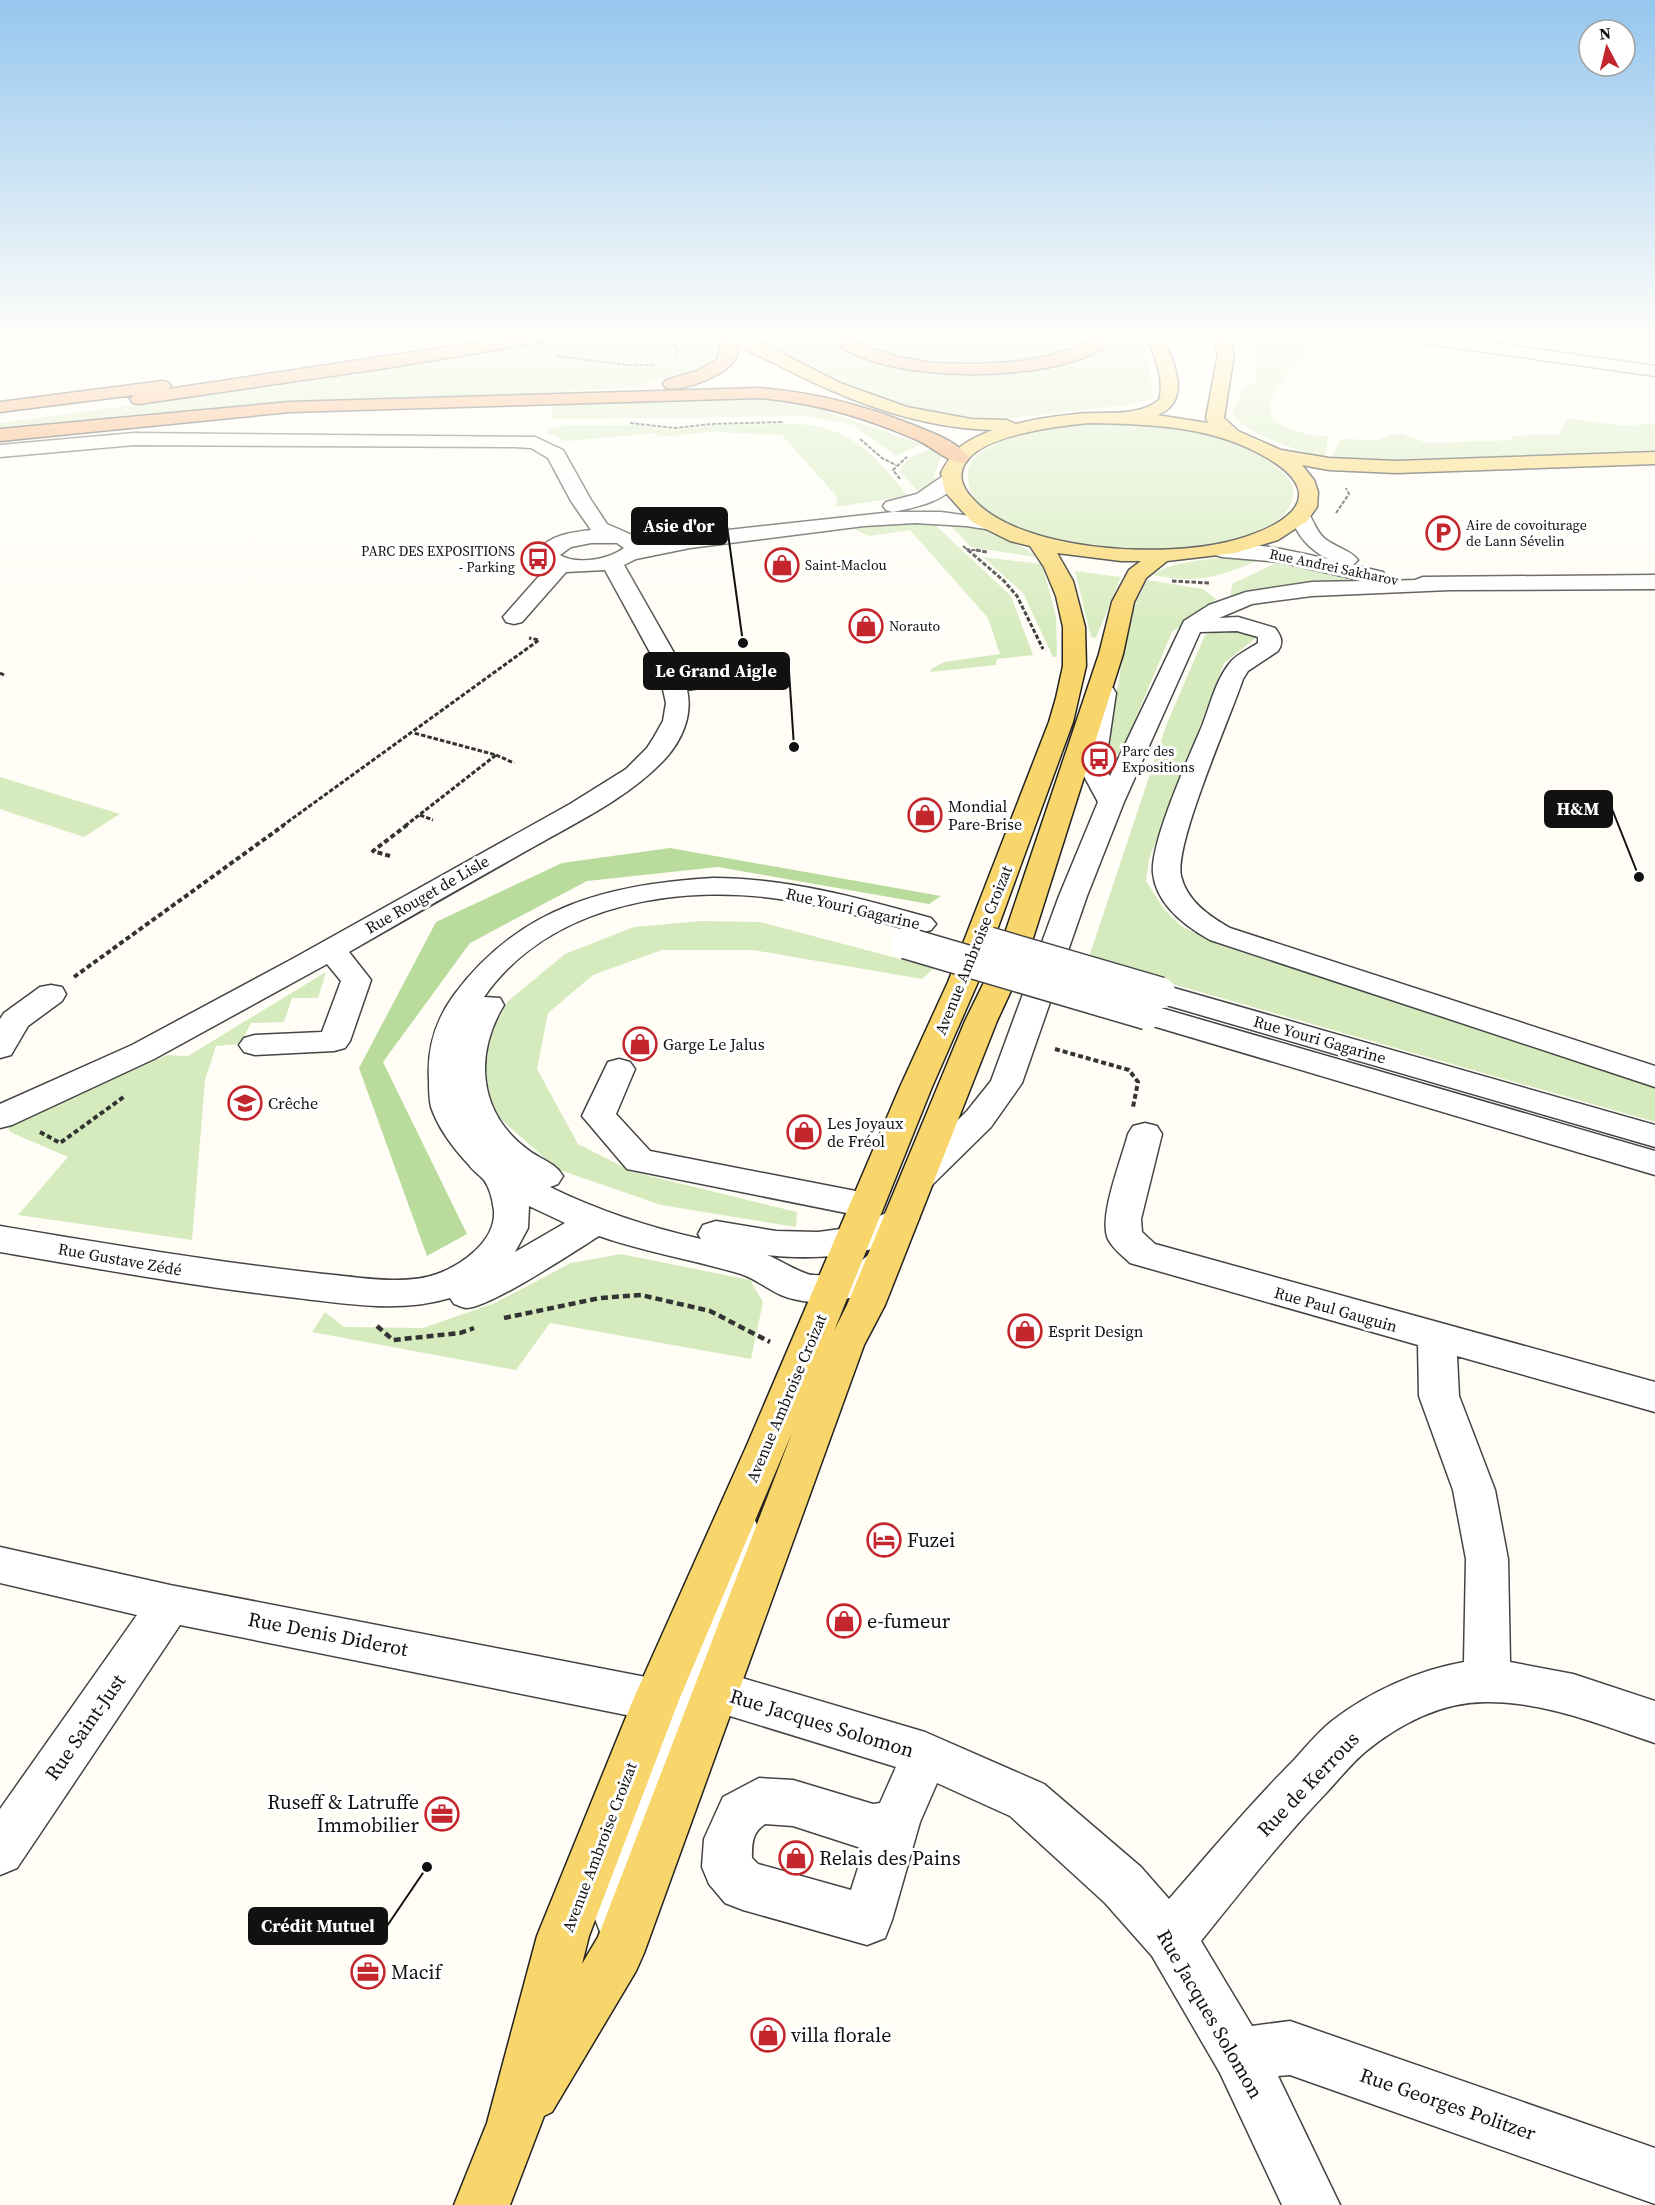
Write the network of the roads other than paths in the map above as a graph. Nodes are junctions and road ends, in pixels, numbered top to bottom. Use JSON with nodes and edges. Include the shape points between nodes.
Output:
{"nodes":[{"id":1,"x":116,"y":440,"type":"edge"},
{"id":2,"x":305,"y":440,"type":"edge"},
{"id":3,"x":934,"y":440,"type":"edge"},
{"id":4,"x":983,"y":440,"type":"edge"},
{"id":5,"x":1242,"y":440,"type":"edge"},
{"id":6,"x":0,"y":451,"type":"edge"},
{"id":7,"x":1276,"y":454,"type":"junction"},
{"id":8,"x":959,"y":458,"type":"junction"},
{"id":9,"x":1655,"y":460,"type":"edge"},
{"id":10,"x":950,"y":480,"type":"junction"},
{"id":11,"x":581,"y":501,"type":"junction"},
{"id":12,"x":1305,"y":507,"type":"junction"},
{"id":13,"x":992,"y":524,"type":"junction"},
{"id":14,"x":574,"y":540,"type":"junction"},
{"id":15,"x":1036,"y":541,"type":"junction"},
{"id":16,"x":622,"y":548,"type":"junction"},
{"id":17,"x":1222,"y":551,"type":"junction"},
{"id":18,"x":1161,"y":556,"type":"junction"},
{"id":19,"x":561,"y":564,"type":"junction"},
{"id":20,"x":1655,"y":582,"type":"edge"},
{"id":21,"x":1445,"y":585,"type":"junction"},
{"id":22,"x":514,"y":617,"type":"dead end"},
{"id":23,"x":1192,"y":626,"type":"junction"},
{"id":24,"x":1111,"y":654,"type":"junction"},
{"id":25,"x":759,"y":673,"type":"dead end"},
{"id":26,"x":675,"y":684,"type":"junction"},
{"id":27,"x":1085,"y":687,"type":"junction"},
{"id":28,"x":1111,"y":802,"type":"junction"},
{"id":29,"x":914,"y":933,"type":"junction"},
{"id":30,"x":331,"y":949,"type":"junction"},
{"id":31,"x":51,"y":994,"type":"road end"},
{"id":32,"x":1153,"y":1004,"type":"junction"},
{"id":33,"x":255,"y":1045,"type":"dead end"},
{"id":34,"x":0,"y":1048,"type":"edge"},
{"id":35,"x":620,"y":1070,"type":"dead end"},
{"id":36,"x":1655,"y":1077,"type":"edge"},
{"id":37,"x":2,"y":1110,"type":"edge"},
{"id":38,"x":1145,"y":1134,"type":"road end"},
{"id":39,"x":1655,"y":1136,"type":"edge"},
{"id":40,"x":1655,"y":1163,"type":"edge"},
{"id":41,"x":498,"y":1172,"type":"junction"},
{"id":42,"x":919,"y":1178,"type":"junction"},
{"id":43,"x":542,"y":1197,"type":"junction"},
{"id":44,"x":866,"y":1205,"type":"junction"},
{"id":45,"x":587,"y":1209,"type":"junction"},
{"id":46,"x":513,"y":1218,"type":"junction"},
{"id":47,"x":901,"y":1219,"type":"junction"},
{"id":48,"x":0,"y":1239,"type":"edge"},
{"id":49,"x":852,"y":1239,"type":"junction"},
{"id":50,"x":783,"y":1245,"type":"junction"},
{"id":51,"x":855,"y":1278,"type":"junction"},
{"id":52,"x":240,"y":1279,"type":"junction"},
{"id":53,"x":796,"y":1286,"type":"junction"},
{"id":54,"x":1437,"y":1338,"type":"junction"},
{"id":55,"x":820,"y":1347,"type":"junction"},
{"id":56,"x":1655,"y":1397,"type":"edge"},
{"id":57,"x":738,"y":1512,"type":"junction"},
{"id":58,"x":0,"y":1565,"type":"edge"},
{"id":59,"x":170,"y":1604,"type":"junction"},
{"id":60,"x":1487,"y":1681,"type":"junction"},
{"id":61,"x":717,"y":1691,"type":"junction"},
{"id":62,"x":656,"y":1700,"type":"junction"},
{"id":63,"x":1655,"y":1722,"type":"edge"},
{"id":64,"x":925,"y":1754,"type":"junction"},
{"id":65,"x":896,"y":1822,"type":"dead end"},
{"id":66,"x":0,"y":1851,"type":"edge"},
{"id":67,"x":611,"y":1854,"type":"junction"},
{"id":68,"x":1170,"y":1938,"type":"junction"},
{"id":69,"x":618,"y":1953,"type":"junction"},
{"id":70,"x":1239,"y":2054,"type":"junction"},
{"id":71,"x":515,"y":2123,"type":"junction"},
{"id":72,"x":1655,"y":2176,"type":"edge"},
{"id":73,"x":482,"y":2205,"type":"edge"},
{"id":74,"x":1312,"y":2205,"type":"edge"}],
"edges":[{"from":1,"to":6,"type":"street"},
{"from":2,"to":11,"type":"street","via":[[535,443],[556,454]]},
{"from":3,"to":8,"type":"highway"},
{"from":4,"to":8,"type":"main road"},
{"from":5,"to":7,"type":"main road"},
{"from":7,"to":9,"type":"main road","via":[[1329,464],[1396,467]]},
{"from":7,"to":12,"type":"main road","via":[[1295,468],[1306,483]]},
{"from":8,"to":10,"type":"main road","via":[[950,472]]},
{"from":9,"to":12,"type":"main road","via":[[1377,476],[1336,485]]},
{"from":10,"to":13,"type":"main road","via":[[958,499]]},
{"from":10,"to":16,"type":"street","via":[[920,500]]},
{"from":11,"to":14,"type":"street","via":[[584,530]]},
{"from":11,"to":16,"type":"street","via":[[600,528]]},
{"from":12,"to":17,"type":"main road","via":[[1274,536]]},
{"from":12,"to":21,"type":"street","name":"Rue Andrei Sakharov","via":[[1305,530],[1327,551],[1378,570]]},
{"from":13,"to":15,"type":"main road"},
{"from":13,"to":16,"type":"street","via":[[936,516],[880,519]]},
{"from":14,"to":16,"type":"street"},
{"from":14,"to":19,"type":"street","via":[[549,551],[550,558]]},
{"from":15,"to":18,"type":"main road","via":[[1107,554]]},
{"from":15,"to":27,"type":"main road","via":[[1054,562],[1065,585]]},
{"from":16,"to":19,"type":"street","via":[[573,566]]},
{"from":16,"to":26,"type":"street","name":"Rue Rouget de Lisle"},
{"from":17,"to":18,"type":"main road"},
{"from":17,"to":21,"type":"street","name":"Rue Andrei Sakharov","via":[[1256,551],[1396,582]]},
{"from":18,"to":24,"type":"main road","via":[[1137,575],[1123,602]]},
{"from":19,"to":22,"type":"street"},
{"from":20,"to":21,"type":"street","name":"Rue Andrei Sakharov"},
{"from":21,"to":23,"type":"street","via":[[1270,594],[1229,603]]},
{"from":23,"to":28,"type":"street"},
{"from":23,"to":36,"type":"street","via":[[1238,624],[1267,633],[1270,646],[1239,666],[1231,679],[1187,792],[1167,862],[1167,877],[1184,908],[1220,934]]},
{"from":24,"to":27,"type":"main road"},
{"from":24,"to":28,"type":"street","via":[[1092,767]]},
{"from":25,"to":26,"type":"street"},
{"from":26,"to":30,"type":"street","name":"Rue Rouget de Lisle","via":[[675,721],[657,753],[635,774]]},
{"from":27,"to":42,"type":"main road","name":"Avenue Ambroise Croizat","via":[[1013,954],[981,1021]]},
{"from":27,"to":44,"type":"main road","name":"Avenue Ambroise Croizat","via":[[1044,772],[963,982]]},
{"from":28,"to":42,"type":"street","via":[[1006,1083],[979,1119]]},
{"from":29,"to":32,"type":"street","bridge":true},
{"from":29,"to":41,"type":"street","name":"Rue Youri Gagarine","via":[[806,894],[714,885],[632,895],[568,915],[532,933],[471,990],[446,1039],[443,1064],[448,1106],[458,1127]]},
{"from":29,"to":45,"type":"street","name":"Rue Youri Gagarine","via":[[795,913],[713,906],[642,914],[585,930],[551,946],[522,967],[480,1016],[469,1039],[467,1062],[472,1101],[514,1157]]},
{"from":30,"to":33,"type":"street","via":[[356,980],[334,1041]]},
{"from":30,"to":37,"type":"street","name":"Rue Rouget de Lisle","via":[[143,1052]]},
{"from":31,"to":34,"type":"street","via":[[15,1020]]},
{"from":32,"to":39,"type":"street","name":"Rue Youri Gagarine"},
{"from":32,"to":40,"type":"street","name":"Rue Youri Gagarine"},
{"from":35,"to":44,"type":"street","via":[[599,1116],[639,1161]]},
{"from":38,"to":54,"type":"street","name":"Rue Paul Gauguin","via":[[1124,1219],[1125,1237],[1143,1254]]},
{"from":41,"to":43,"type":"street","name":"Rue Youri Gagarine"},
{"from":41,"to":46,"type":"street","via":[[510,1199]]},
{"from":42,"to":47,"type":"main road","name":"Avenue Ambroise Croizat"},
{"from":43,"to":45,"type":"street"},
{"from":43,"to":46,"type":"street"},
{"from":44,"to":49,"type":"main road","name":"Avenue Ambroise Croizat"},
{"from":45,"to":50,"type":"street","name":"Rue Youri Gagarine","via":[[625,1212],[746,1241]]},
{"from":45,"to":52,"type":"street","via":[[498,1280],[451,1301],[394,1311],[356,1308]]},
{"from":45,"to":53,"type":"street","name":"Rue Youri Gagarine","via":[[665,1244],[738,1260],[774,1272]]},
{"from":46,"to":52,"type":"street","via":[[505,1240],[488,1260],[465,1277],[436,1289],[403,1293]]},
{"from":47,"to":49,"type":"street","via":[[877,1233]]},
{"from":47,"to":51,"type":"main road","name":"Avenue Ambroise Croizat"},
{"from":48,"to":52,"type":"street","name":"Rue Gustave Zédé"},
{"from":49,"to":50,"type":"street"},
{"from":49,"to":51,"type":"street","via":[[850,1266]]},
{"from":50,"to":51,"type":"street","via":[[808,1253]]},
{"from":51,"to":53,"type":"street"},
{"from":51,"to":55,"type":"main road","name":"Avenue Ambroise Croizat"},
{"from":53,"to":55,"type":"street","via":[[808,1307]]},
{"from":54,"to":56,"type":"street","name":"Rue Paul Gauguin"},
{"from":54,"to":60,"type":"street","via":[[1439,1395],[1474,1490],[1487,1559]]},
{"from":55,"to":57,"type":"main road","name":"Avenue Ambroise Croizat"},
{"from":55,"to":61,"type":"main road","name":"Avenue Ambroise Croizat"},
{"from":57,"to":61,"type":"street","via":[[732,1586],[700,1662]]},
{"from":57,"to":62,"type":"main road","name":"Avenue Ambroise Croizat"},
{"from":58,"to":59,"type":"street","name":"Rue Denis Diderot"},
{"from":59,"to":62,"type":"street","name":"Rue Denis Diderot"},
{"from":59,"to":66,"type":"street","name":"Rue Saint-Just"},
{"from":60,"to":63,"type":"street","name":"Rue de Kerrous","via":[[1535,1686]]},
{"from":60,"to":68,"type":"street","name":"Rue de Kerrous","via":[[1447,1687],[1408,1699],[1353,1734],[1286,1800]]},
{"from":61,"to":62,"type":"street"},
{"from":61,"to":64,"type":"street","name":"Rue Jacques Solomon"},
{"from":61,"to":69,"type":"main road","name":"Avenue Ambroise Croizat"},
{"from":62,"to":67,"type":"street","via":[[672,1730]]},
{"from":64,"to":65,"type":"street"},
{"from":64,"to":68,"type":"street","name":"Rue Jacques Solomon","via":[[1027,1800],[1123,1885]]},
{"from":67,"to":69,"type":"street"},
{"from":67,"to":71,"type":"main road","name":"Avenue Ambroise Croizat","via":[[563,1936]]},
{"from":68,"to":70,"type":"street","name":"Rue Jacques Solomon"},
{"from":69,"to":71,"type":"main road","name":"Avenue Ambroise Croizat"},
{"from":70,"to":72,"type":"street","name":"Rue Georges Politzer","via":[[1290,2048]]},
{"from":70,"to":74,"type":"street","name":"Rue Jacques Solomon"},
{"from":71,"to":73,"type":"main road","name":"Avenue Ambroise Croizat"}]}
